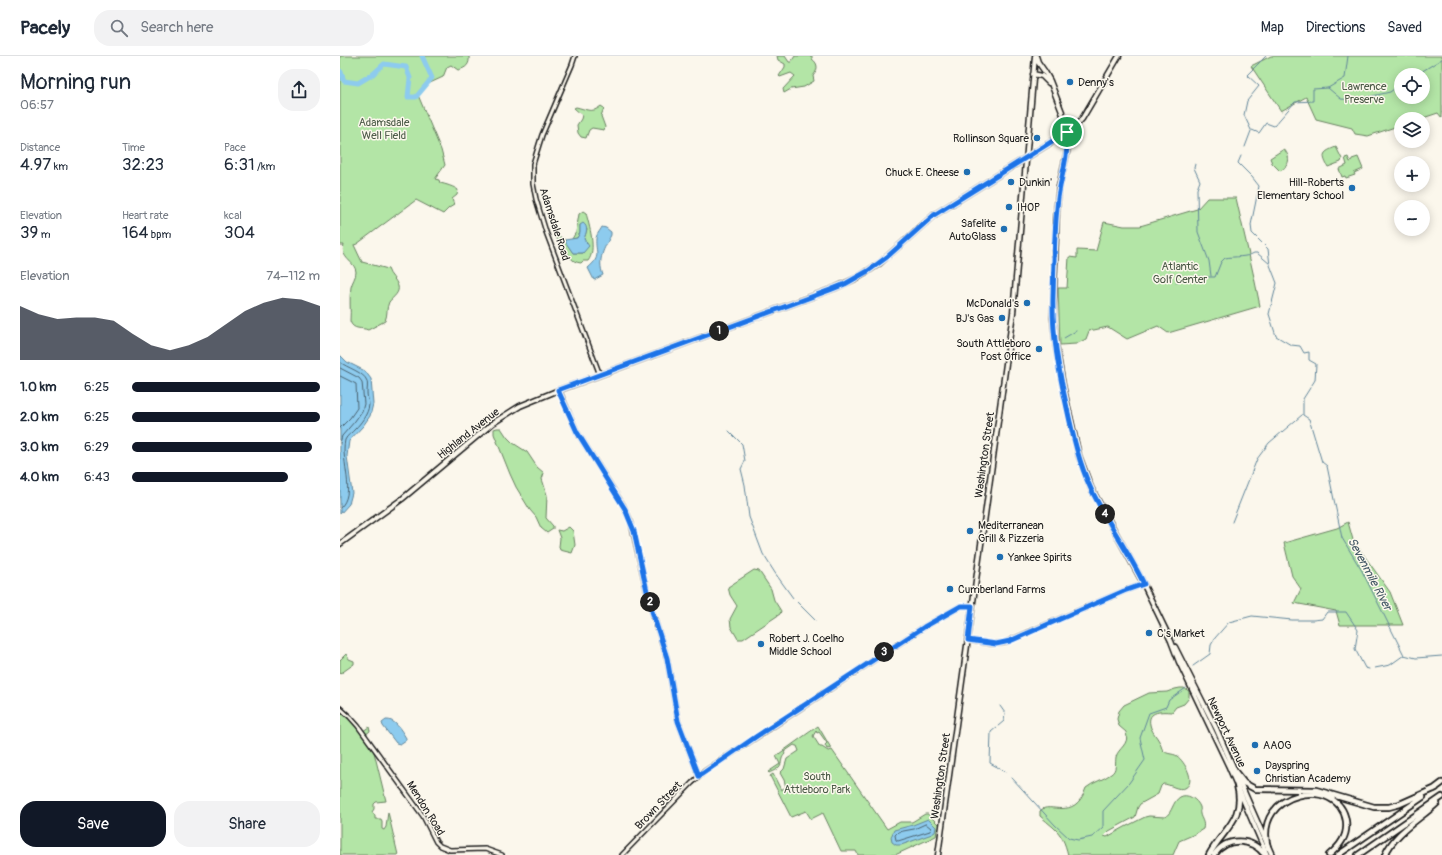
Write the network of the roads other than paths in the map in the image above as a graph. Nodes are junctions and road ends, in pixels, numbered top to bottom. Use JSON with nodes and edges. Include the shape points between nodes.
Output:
{"nodes":[{"id":1,"x":575,"y":56,"type":"edge"},
{"id":2,"x":1036,"y":56,"type":"edge"},
{"id":3,"x":1119,"y":56,"type":"edge"},
{"id":4,"x":1033,"y":74,"type":"junction"},
{"id":5,"x":1052,"y":89,"type":"junction"},
{"id":6,"x":1067,"y":132,"type":"junction"},
{"id":7,"x":1026,"y":157,"type":"junction"},
{"id":8,"x":600,"y":375,"type":"junction"},
{"id":9,"x":558,"y":390,"type":"junction"},
{"id":10,"x":340,"y":544,"type":"edge"},
{"id":11,"x":1144,"y":584,"type":"junction"},
{"id":12,"x":972,"y":606,"type":"junction"},
{"id":13,"x":968,"y":640,"type":"junction"},
{"id":14,"x":1171,"y":641,"type":"junction"},
{"id":15,"x":340,"y":708,"type":"edge"},
{"id":16,"x":1236,"y":774,"type":"junction"},
{"id":17,"x":699,"y":776,"type":"junction"},
{"id":18,"x":1442,"y":783,"type":"edge"},
{"id":19,"x":1237,"y":785,"type":"junction"},
{"id":20,"x":1436,"y":788,"type":"junction"},
{"id":21,"x":1442,"y":798,"type":"edge"},
{"id":22,"x":1268,"y":848,"type":"junction"},
{"id":23,"x":502,"y":855,"type":"edge"},
{"id":24,"x":622,"y":855,"type":"edge"},
{"id":25,"x":938,"y":855,"type":"edge"},
{"id":26,"x":1209,"y":855,"type":"edge"},
{"id":27,"x":1214,"y":855,"type":"edge"},
{"id":28,"x":1266,"y":855,"type":"edge"},
{"id":29,"x":1272,"y":855,"type":"edge"},
{"id":30,"x":1329,"y":855,"type":"edge"},
{"id":31,"x":1338,"y":855,"type":"edge"},
{"id":32,"x":1358,"y":855,"type":"edge"},
{"id":33,"x":1385,"y":855,"type":"edge"}],
"edges":[{"from":1,"to":8,"type":"street","name":"Adamsdale Road","via":[[544,129],[533,164],[532,180],[546,232]]},
{"from":2,"to":4,"type":"main road","name":"Washington Street"},
{"from":2,"to":5,"type":"main road","name":"Newport Avenue"},
{"from":3,"to":6,"type":"main road","via":[[1080,123]]},
{"from":4,"to":5,"type":"main road","via":[[1044,77]]},
{"from":4,"to":7,"type":"main road","name":"Washington Street"},
{"from":5,"to":6,"type":"main road","name":"Newport Avenue","via":[[1064,116]]},
{"from":6,"to":7,"type":"main road","name":"Highland Avenue"},
{"from":6,"to":11,"type":"main road","name":"Newport Avenue","via":[[1067,152],[1057,206],[1053,296],[1058,358],[1074,438],[1086,475],[1099,504]]},
{"from":7,"to":8,"type":"main road","name":"Highland Avenue","via":[[934,215],[884,260],[854,279]]},
{"from":7,"to":12,"type":"main road","name":"Washington Street","via":[[1013,313]]},
{"from":8,"to":9,"type":"main road","name":"Highland Avenue"},
{"from":9,"to":10,"type":"main road","name":"Highland Avenue","via":[[520,406],[493,422],[396,504]]},
{"from":9,"to":17,"type":"street","via":[[577,432],[631,522],[650,605],[667,658],[678,721]]},
{"from":11,"to":13,"type":"street","via":[[1004,643]]},
{"from":11,"to":14,"type":"main road","name":"Newport Avenue"},
{"from":12,"to":13,"type":"main road","name":"Washington Street"},
{"from":12,"to":17,"type":"street","name":"Brown Street","via":[[961,606],[924,627]]},
{"from":13,"to":25,"type":"main road","name":"Washington Street"},
{"from":14,"to":16,"type":"main road","name":"Newport Avenue","via":[[1191,677]]},
{"from":14,"to":19,"type":"main road","name":"Newport Avenue"},
{"from":15,"to":23,"type":"street","name":"Mendon Road","via":[[356,722],[423,816],[440,846],[450,850],[485,849]]},
{"from":16,"to":20,"type":"highway","via":[[1244,783],[1255,789],[1316,790],[1374,807],[1400,804]]},
{"from":16,"to":22,"type":"main road","name":"Newport Avenue"},
{"from":17,"to":24,"type":"street","name":"Brown Street"},
{"from":18,"to":20,"type":"highway"},
{"from":19,"to":26,"type":"highway","via":[[1240,801],[1238,812]]},
{"from":19,"to":28,"type":"main road","name":"Newport Avenue"},
{"from":20,"to":31,"type":"highway"},
{"from":21,"to":32,"type":"highway"},
{"from":21,"to":33,"type":"highway","via":[[1397,837]]},
{"from":22,"to":29,"type":"main road","name":"Newport Avenue"},
{"from":22,"to":30,"type":"highway","via":[[1267,825],[1274,810],[1293,797],[1314,794],[1334,801],[1345,818],[1344,838]]},
{"from":27,"to":28,"type":"highway","via":[[1224,845],[1239,841],[1255,845]]}]}
